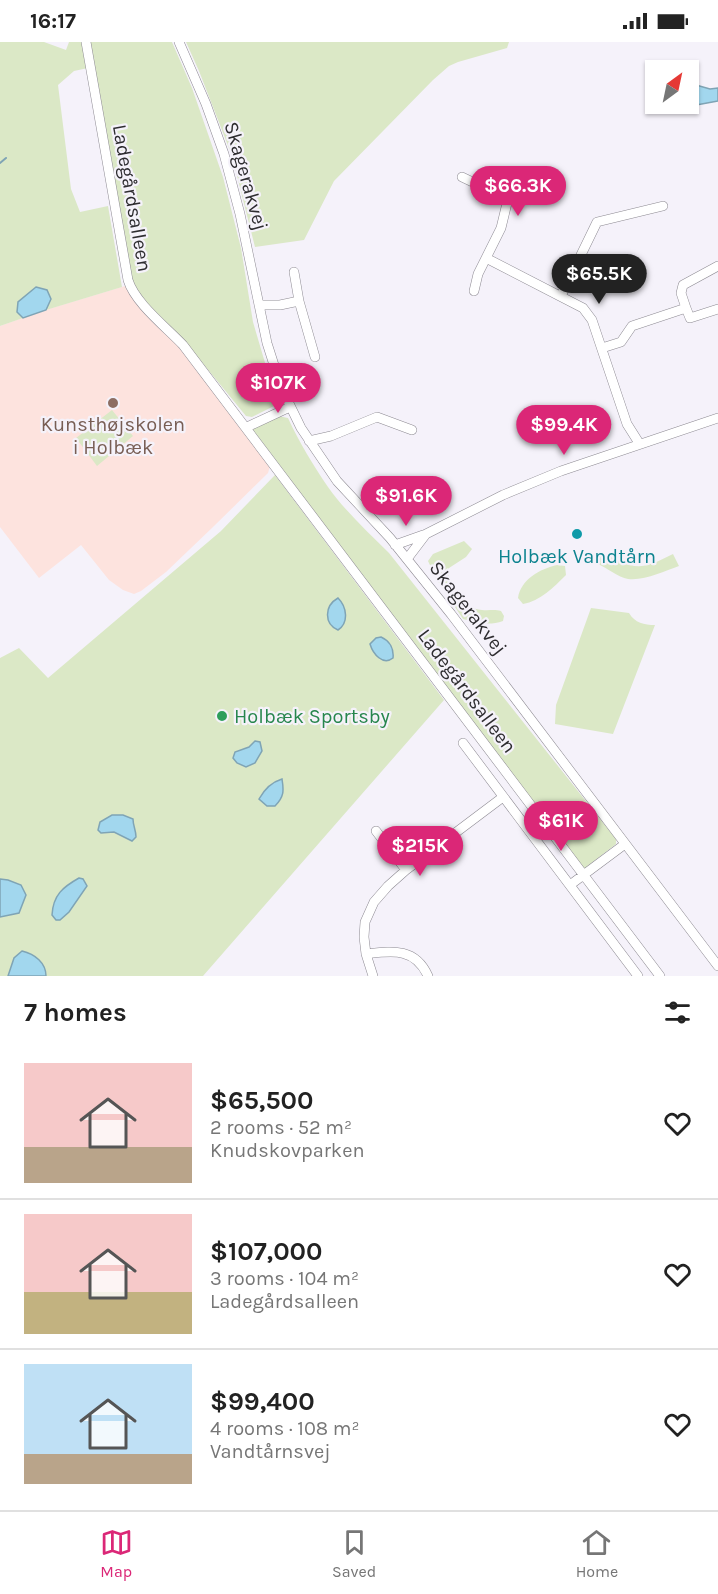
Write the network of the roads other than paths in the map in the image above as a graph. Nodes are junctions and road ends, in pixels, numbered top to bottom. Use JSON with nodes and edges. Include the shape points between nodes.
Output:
{"nodes":[{"id":1,"x":86,"y":42,"type":"edge"},
{"id":2,"x":179,"y":42,"type":"edge"},
{"id":3,"x":462,"y":177,"type":"dead end"},
{"id":4,"x":663,"y":206,"type":"dead end"},
{"id":5,"x":486,"y":258,"type":"junction"},
{"id":6,"x":718,"y":266,"type":"edge"},
{"id":7,"x":294,"y":272,"type":"dead end"},
{"id":8,"x":474,"y":291,"type":"dead end"},
{"id":9,"x":561,"y":296,"type":"junction"},
{"id":10,"x":299,"y":301,"type":"junction"},
{"id":11,"x":686,"y":308,"type":"junction"},
{"id":12,"x":718,"y":309,"type":"edge"},
{"id":13,"x":260,"y":310,"type":"junction"},
{"id":14,"x":602,"y":348,"type":"junction"},
{"id":15,"x":315,"y":357,"type":"dead end"},
{"id":16,"x":290,"y":407,"type":"junction"},
{"id":17,"x":718,"y":418,"type":"edge"},
{"id":18,"x":247,"y":427,"type":"junction"},
{"id":19,"x":412,"y":430,"type":"dead end"},
{"id":20,"x":331,"y":435,"type":"junction"},
{"id":21,"x":309,"y":441,"type":"junction"},
{"id":22,"x":634,"y":445,"type":"junction"},
{"id":23,"x":316,"y":452,"type":"junction"},
{"id":24,"x":426,"y":534,"type":"junction"},
{"id":25,"x":395,"y":545,"type":"junction"},
{"id":26,"x":407,"y":559,"type":"junction"},
{"id":27,"x":463,"y":744,"type":"dead end"},
{"id":28,"x":503,"y":797,"type":"junction"},
{"id":29,"x":376,"y":831,"type":"dead end"},
{"id":30,"x":625,"y":844,"type":"junction"},
{"id":31,"x":406,"y":870,"type":"junction"},
{"id":32,"x":584,"y":874,"type":"junction"},
{"id":33,"x":570,"y":885,"type":"junction"},
{"id":34,"x":366,"y":954,"type":"junction"},
{"id":35,"x":718,"y":966,"type":"edge"},
{"id":36,"x":373,"y":976,"type":"edge"},
{"id":37,"x":428,"y":976,"type":"edge"},
{"id":38,"x":638,"y":976,"type":"edge"},
{"id":39,"x":660,"y":976,"type":"edge"}],
"edges":[{"from":1,"to":18,"type":"street","name":"Ladegårdsalleen","via":[[131,290],[183,345]]},
{"from":2,"to":13,"type":"street","name":"Skagerakvej","via":[[224,154]]},
{"from":3,"to":5,"type":"street","via":[[508,199],[501,228]]},
{"from":4,"to":9,"type":"street","via":[[597,222]]},
{"from":5,"to":8,"type":"street"},
{"from":5,"to":9,"type":"street"},
{"from":6,"to":11,"type":"street","via":[[681,287]]},
{"from":7,"to":10,"type":"street"},
{"from":9,"to":14,"type":"street","via":[[586,311]]},
{"from":10,"to":13,"type":"street"},
{"from":10,"to":15,"type":"street"},
{"from":11,"to":12,"type":"street","via":[[690,318]]},
{"from":11,"to":14,"type":"street","via":[[632,326],[621,342]]},
{"from":13,"to":16,"type":"street","name":"Skagerakvej","via":[[273,365]]},
{"from":14,"to":22,"type":"street"},
{"from":16,"to":18,"type":"street"},
{"from":16,"to":21,"type":"street","name":"Skagerakvej"},
{"from":17,"to":22,"type":"street"},
{"from":18,"to":32,"type":"street","name":"Ladegårdsalleen"},
{"from":19,"to":20,"type":"street","via":[[377,417]]},
{"from":20,"to":21,"type":"street"},
{"from":20,"to":23,"type":"street"},
{"from":21,"to":23,"type":"street","name":"Skagerakvej"},
{"from":22,"to":24,"type":"street","via":[[511,491]]},
{"from":23,"to":25,"type":"street","name":"Skagerakvej"},
{"from":24,"to":25,"type":"street"},
{"from":24,"to":26,"type":"street"},
{"from":25,"to":26,"type":"street","name":"Skagerakvej"},
{"from":26,"to":30,"type":"street","name":"Skagerakvej"},
{"from":27,"to":28,"type":"street"},
{"from":28,"to":31,"type":"street"},
{"from":28,"to":33,"type":"street"},
{"from":29,"to":31,"type":"street"},
{"from":30,"to":32,"type":"street"},
{"from":30,"to":35,"type":"street","name":"Skagerakvej"},
{"from":31,"to":34,"type":"street","via":[[372,906],[365,922]]},
{"from":32,"to":33,"type":"street"},
{"from":32,"to":39,"type":"street","name":"Ladegårdsalleen"},
{"from":33,"to":38,"type":"street"},
{"from":34,"to":36,"type":"street"},
{"from":34,"to":37,"type":"street","via":[[406,954]]}]}
